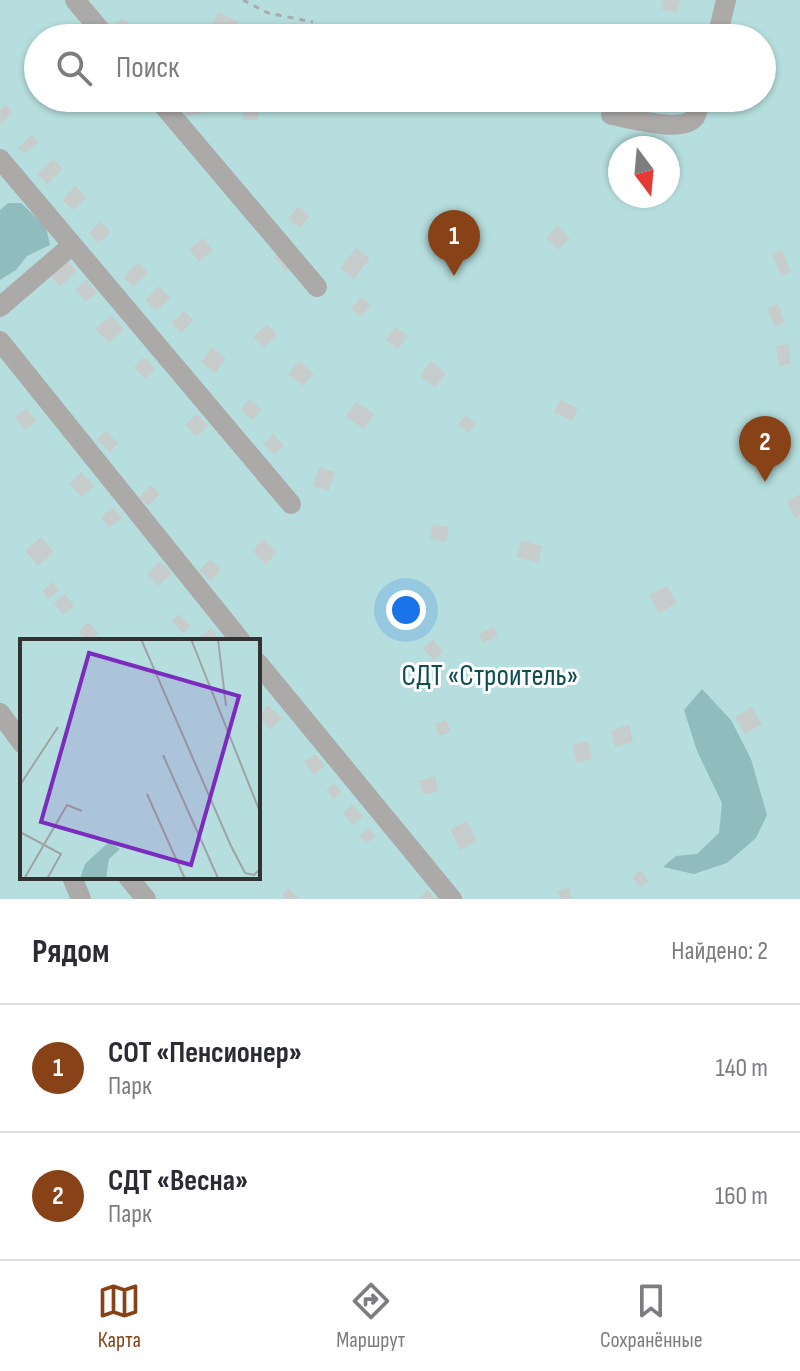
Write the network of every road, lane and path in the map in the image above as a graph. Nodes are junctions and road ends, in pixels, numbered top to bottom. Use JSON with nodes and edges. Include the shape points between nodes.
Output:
{"nodes":[{"id":1,"x":75,"y":0,"type":"edge"},
{"id":2,"x":243,"y":0,"type":"edge"},
{"id":3,"x":726,"y":0,"type":"edge"},
{"id":4,"x":313,"y":22,"type":"dead end"},
{"id":5,"x":95,"y":24,"type":"edge"},
{"id":6,"x":720,"y":24,"type":"edge"},
{"id":7,"x":169,"y":112,"type":"edge"},
{"id":8,"x":696,"y":112,"type":"edge"},
{"id":9,"x":611,"y":115,"type":"dead end"},
{"id":10,"x":0,"y":159,"type":"edge"},
{"id":11,"x":71,"y":246,"type":"junction"},
{"id":12,"x":317,"y":287,"type":"dead end"},
{"id":13,"x":0,"y":307,"type":"edge"},
{"id":14,"x":0,"y":341,"type":"edge"},
{"id":15,"x":291,"y":504,"type":"dead end"},
{"id":16,"x":239,"y":639,"type":"edge"},
{"id":17,"x":260,"y":665,"type":"edge"},
{"id":18,"x":0,"y":713,"type":"edge"},
{"id":19,"x":20,"y":740,"type":"edge"},
{"id":20,"x":73,"y":879,"type":"edge"},
{"id":21,"x":130,"y":879,"type":"edge"},
{"id":22,"x":81,"y":899,"type":"edge"},
{"id":23,"x":146,"y":899,"type":"edge"},
{"id":24,"x":452,"y":899,"type":"edge"}],
"edges":[{"from":1,"to":5,"type":"street"},
{"from":2,"to":4,"type":"path","via":[[268,13]]},
{"from":3,"to":6,"type":"street"},
{"from":7,"to":12,"type":"street"},
{"from":8,"to":9,"type":"street","via":[[687,124],[675,126]]},
{"from":10,"to":11,"type":"street"},
{"from":11,"to":13,"type":"street"},
{"from":11,"to":15,"type":"street"},
{"from":14,"to":16,"type":"street"},
{"from":17,"to":24,"type":"street"},
{"from":18,"to":19,"type":"street"},
{"from":20,"to":22,"type":"street"},
{"from":21,"to":23,"type":"street"}]}
